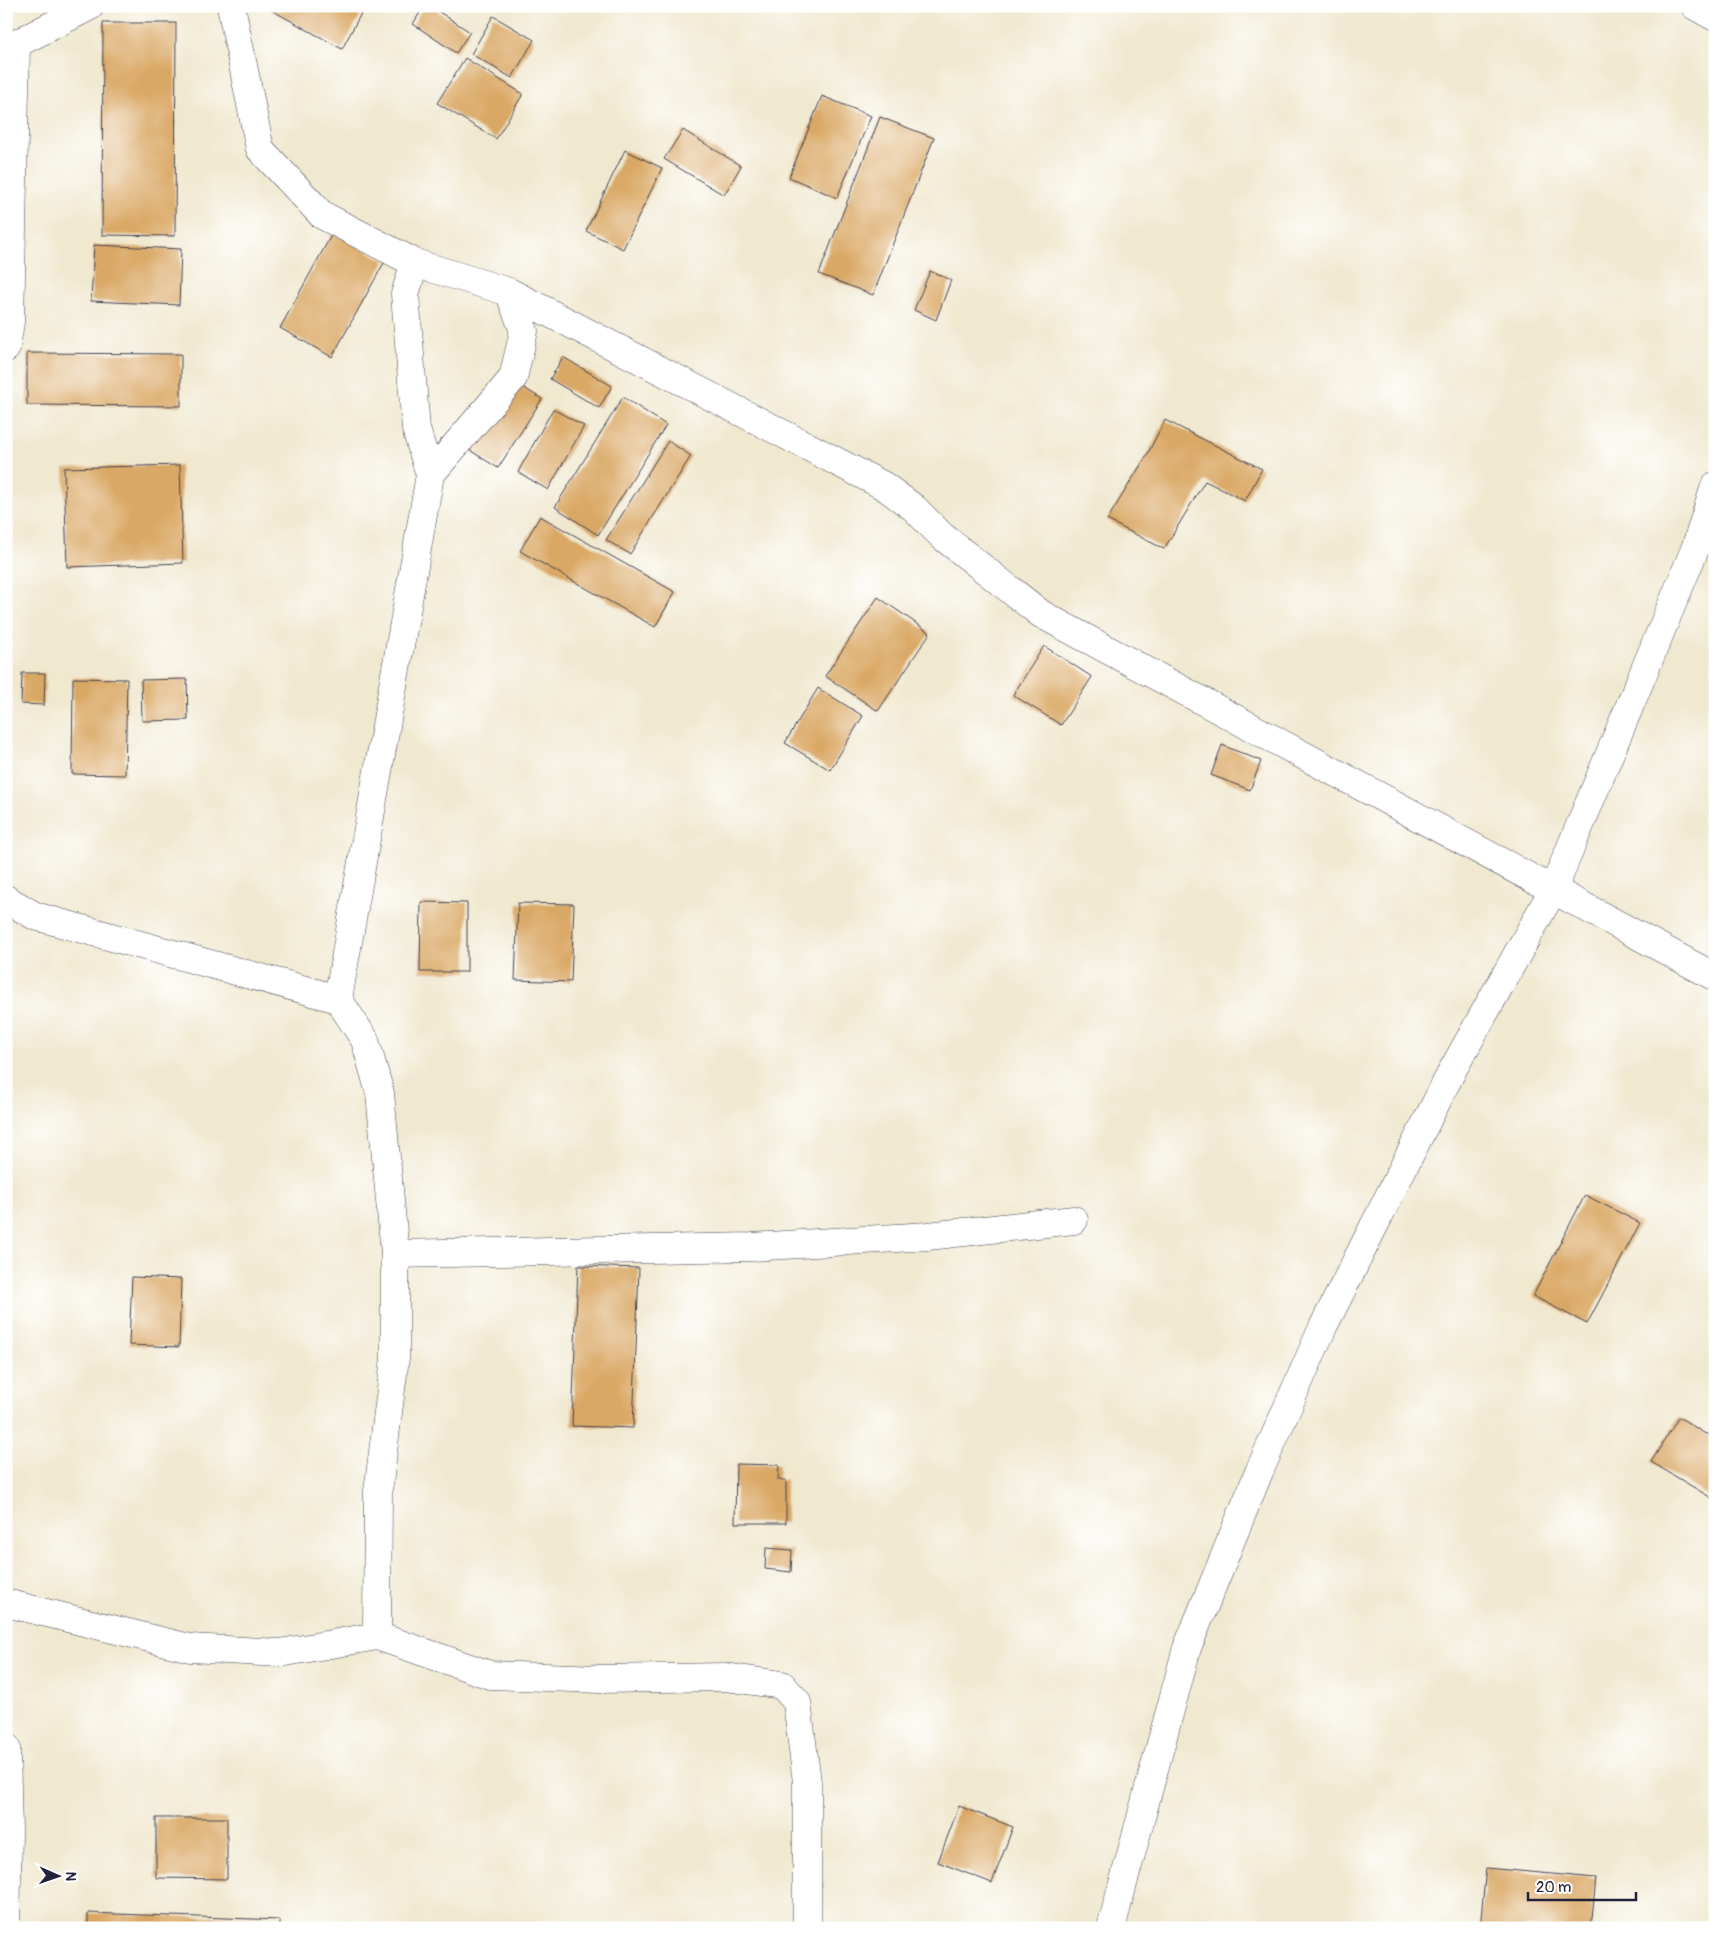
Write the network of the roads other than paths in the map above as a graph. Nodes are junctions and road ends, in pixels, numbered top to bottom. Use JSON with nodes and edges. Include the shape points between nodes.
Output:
{"nodes":[{"id":1,"x":90,"y":6,"type":"edge"},
{"id":2,"x":232,"y":6,"type":"edge"},
{"id":3,"x":1694,"y":6,"type":"edge"},
{"id":4,"x":1715,"y":17,"type":"edge"},
{"id":5,"x":11,"y":41,"type":"edge"},
{"id":6,"x":415,"y":263,"type":"junction"},
{"id":7,"x":509,"y":292,"type":"junction"},
{"id":8,"x":6,"y":348,"type":"edge"},
{"id":9,"x":430,"y":475,"type":"junction"},
{"id":10,"x":1715,"y":486,"type":"edge"},
{"id":11,"x":1553,"y":890,"type":"junction"},
{"id":12,"x":6,"y":899,"type":"edge"},
{"id":13,"x":1715,"y":977,"type":"edge"},
{"id":14,"x":338,"y":999,"type":"junction"},
{"id":15,"x":1074,"y":1220,"type":"dead end"},
{"id":16,"x":395,"y":1254,"type":"junction"},
{"id":17,"x":6,"y":1603,"type":"edge"},
{"id":18,"x":377,"y":1636,"type":"junction"},
{"id":19,"x":6,"y":1748,"type":"edge"},
{"id":20,"x":6,"y":1928,"type":"edge"},
{"id":21,"x":807,"y":1928,"type":"edge"},
{"id":22,"x":1111,"y":1928,"type":"edge"}],
"edges":[{"from":1,"to":5,"type":"street"},
{"from":2,"to":6,"type":"street","via":[[260,149],[322,215]]},
{"from":3,"to":4,"type":"street"},
{"from":5,"to":8,"type":"street","via":[[10,322]]},
{"from":6,"to":7,"type":"street"},
{"from":6,"to":9,"type":"street","via":[[405,294],[416,429]]},
{"from":7,"to":9,"type":"street","via":[[524,331],[513,378]]},
{"from":7,"to":11,"type":"street","via":[[884,486],[1041,614]]},
{"from":9,"to":14,"type":"street"},
{"from":10,"to":11,"type":"street","via":[[1695,549]]},
{"from":11,"to":13,"type":"street"},
{"from":11,"to":22,"type":"street","via":[[1452,1071],[1323,1327],[1259,1472],[1187,1648]]},
{"from":12,"to":14,"type":"street","via":[[35,916]]},
{"from":14,"to":16,"type":"street","via":[[365,1040],[380,1092]]},
{"from":15,"to":16,"type":"street","via":[[928,1236],[752,1247]]},
{"from":16,"to":18,"type":"street","via":[[395,1358],[378,1491]]},
{"from":17,"to":18,"type":"street","via":[[190,1648],[280,1653]]},
{"from":18,"to":21,"type":"street","via":[[490,1675],[601,1679],[725,1676],[782,1685],[796,1702],[807,1782]]},
{"from":19,"to":20,"type":"street"}]}
